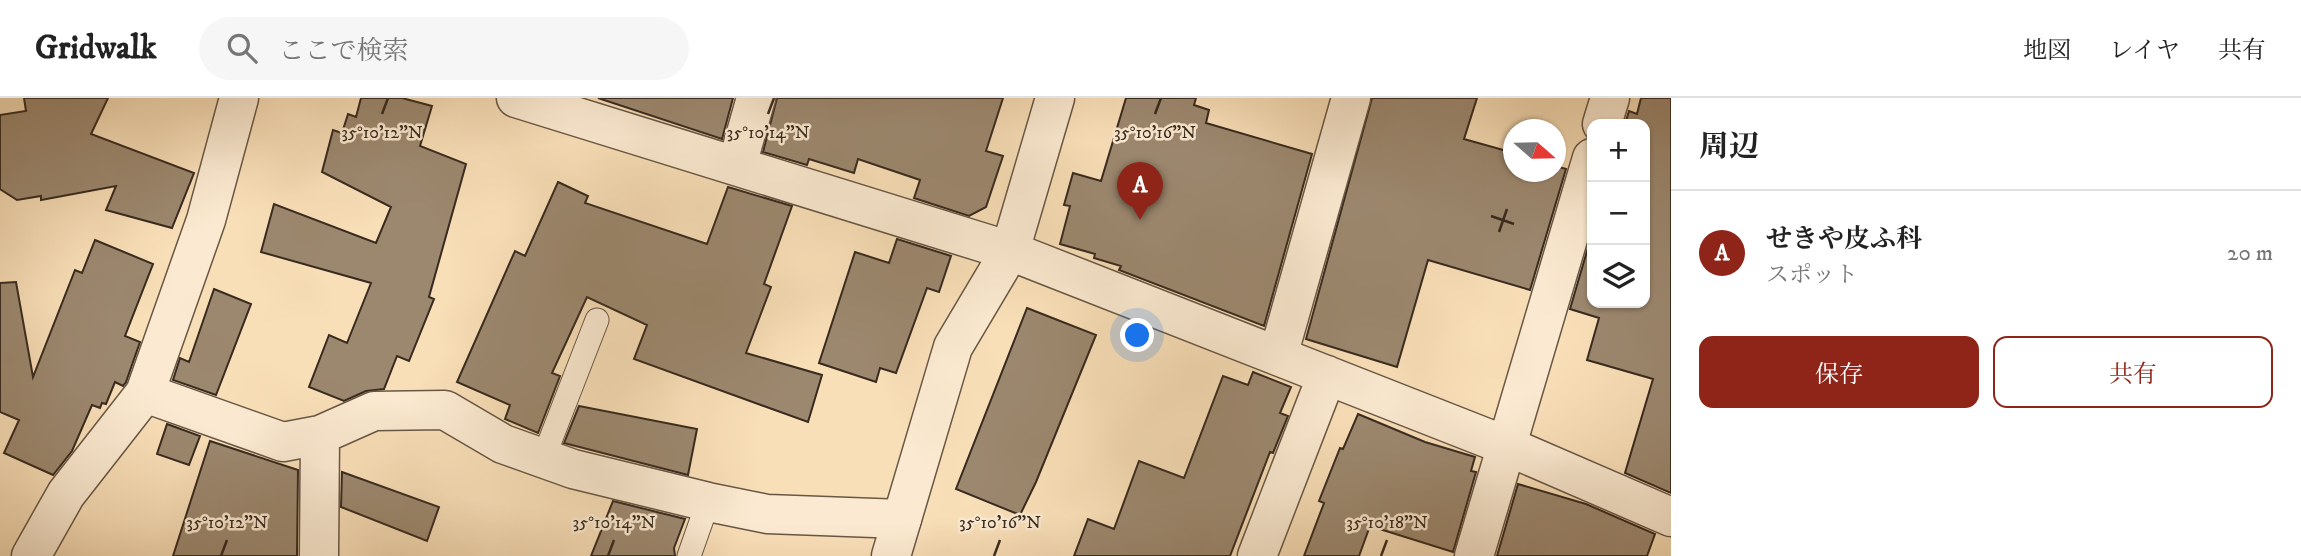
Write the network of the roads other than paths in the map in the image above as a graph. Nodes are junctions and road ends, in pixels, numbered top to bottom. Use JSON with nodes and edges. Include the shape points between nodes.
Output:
{"nodes":[{"id":1,"x":239,"y":98,"type":"edge"},
{"id":2,"x":516,"y":98,"type":"edge"},
{"id":3,"x":756,"y":98,"type":"edge"},
{"id":4,"x":1055,"y":98,"type":"edge"},
{"id":5,"x":1350,"y":98,"type":"edge"},
{"id":6,"x":1610,"y":98,"type":"edge"},
{"id":7,"x":1604,"y":119,"type":"edge"},
{"id":8,"x":737,"y":165,"type":"junction"},
{"id":9,"x":1587,"y":175,"type":"edge"},
{"id":10,"x":1010,"y":251,"type":"junction"},
{"id":11,"x":597,"y":320,"type":"dead end"},
{"id":12,"x":1278,"y":356,"type":"junction"},
{"id":13,"x":1327,"y":375,"type":"junction"},
{"id":14,"x":145,"y":393,"type":"junction"},
{"id":15,"x":320,"y":435,"type":"junction"},
{"id":16,"x":1507,"y":446,"type":"junction"},
{"id":17,"x":543,"y":458,"type":"junction"},
{"id":18,"x":708,"y":502,"type":"junction"},
{"id":19,"x":1671,"y":517,"type":"edge"},
{"id":20,"x":902,"y":519,"type":"junction"},
{"id":21,"x":31,"y":556,"type":"edge"},
{"id":22,"x":319,"y":556,"type":"edge"},
{"id":23,"x":689,"y":556,"type":"edge"},
{"id":24,"x":891,"y":556,"type":"edge"},
{"id":25,"x":1257,"y":556,"type":"edge"},
{"id":26,"x":1474,"y":556,"type":"edge"}],
"edges":[{"from":1,"to":14,"type":"street","via":[[206,220]]},
{"from":2,"to":8,"type":"street"},
{"from":3,"to":8,"type":"street"},
{"from":4,"to":10,"type":"street"},
{"from":5,"to":12,"type":"street"},
{"from":6,"to":7,"type":"street"},
{"from":8,"to":10,"type":"street"},
{"from":9,"to":16,"type":"street"},
{"from":10,"to":12,"type":"street"},
{"from":10,"to":20,"type":"street","via":[[953,346]]},
{"from":11,"to":17,"type":"lane"},
{"from":12,"to":13,"type":"street"},
{"from":13,"to":16,"type":"street"},
{"from":13,"to":25,"type":"street"},
{"from":14,"to":15,"type":"street","via":[[283,443]]},
{"from":14,"to":21,"type":"street","via":[[66,494]]},
{"from":15,"to":17,"type":"street","via":[[374,411],[445,410],[503,444]]},
{"from":15,"to":22,"type":"street"},
{"from":16,"to":19,"type":"street"},
{"from":16,"to":26,"type":"street"},
{"from":17,"to":18,"type":"street","via":[[573,470]]},
{"from":18,"to":20,"type":"street","via":[[767,514]]},
{"from":18,"to":23,"type":"lane"},
{"from":20,"to":24,"type":"street"}]}
